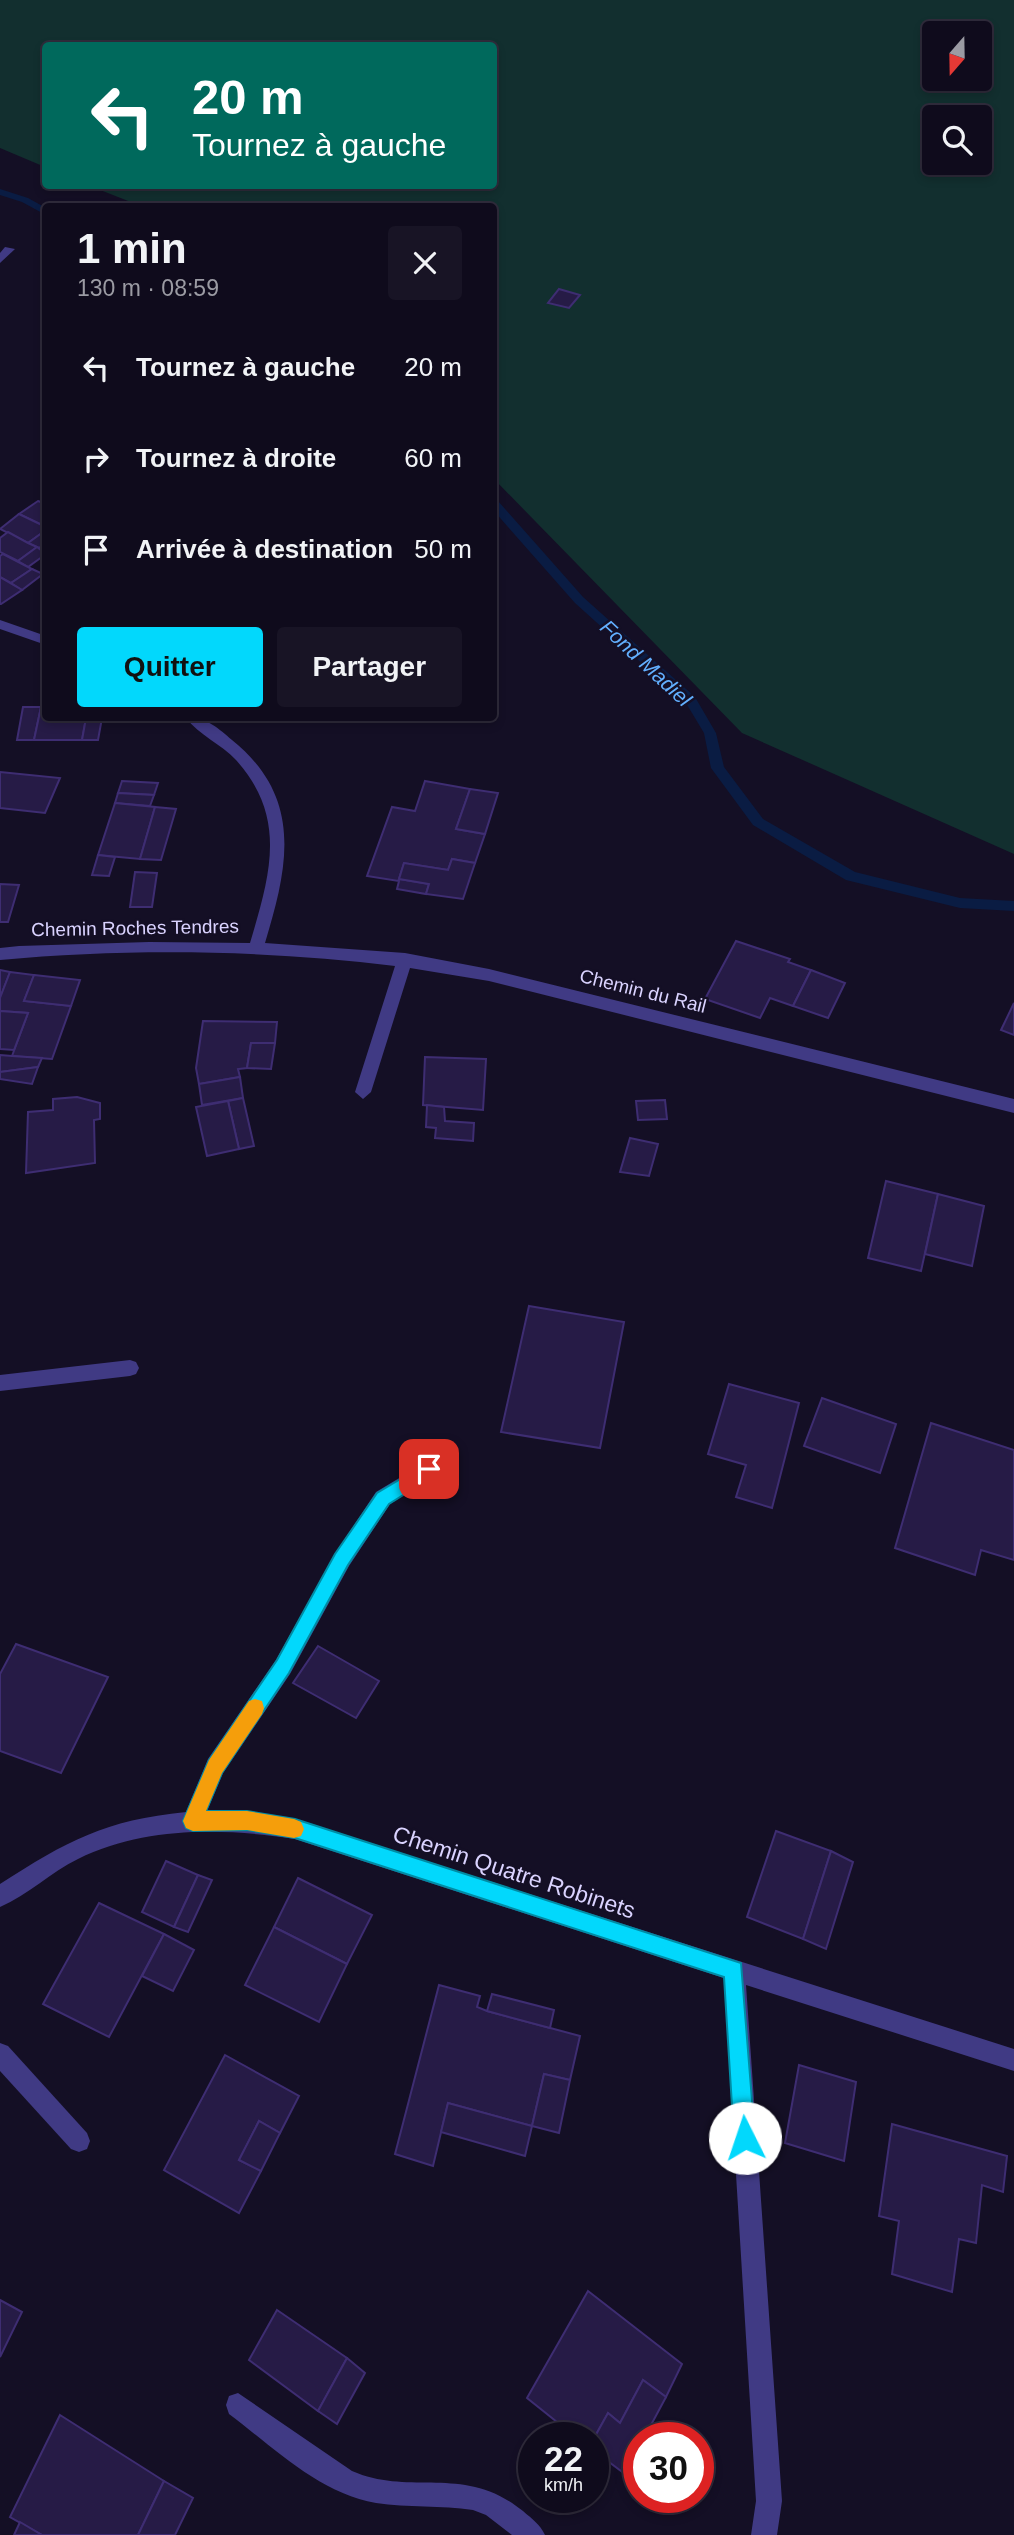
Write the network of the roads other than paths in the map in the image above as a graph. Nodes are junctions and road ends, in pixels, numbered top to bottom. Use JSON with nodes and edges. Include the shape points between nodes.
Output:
{"nodes":[{"id":1,"x":9,"y":249,"type":"dead end"},
{"id":2,"x":0,"y":260,"type":"edge"},
{"id":3,"x":0,"y":624,"type":"edge"},
{"id":4,"x":42,"y":640,"type":"edge"},
{"id":5,"x":197,"y":721,"type":"edge"},
{"id":6,"x":256,"y":947,"type":"junction"},
{"id":7,"x":0,"y":954,"type":"edge"},
{"id":8,"x":405,"y":959,"type":"junction"},
{"id":9,"x":363,"y":1092,"type":"dead end"},
{"id":10,"x":1014,"y":1105,"type":"edge"},
{"id":11,"x":130,"y":1368,"type":"dead end"},
{"id":12,"x":0,"y":1383,"type":"edge"},
{"id":13,"x":429,"y":1469,"type":"dead end"},
{"id":14,"x":193,"y":1821,"type":"junction"},
{"id":15,"x":0,"y":1896,"type":"edge"},
{"id":16,"x":734,"y":1970,"type":"junction"},
{"id":17,"x":0,"y":2054,"type":"edge"},
{"id":18,"x":1014,"y":2060,"type":"edge"},
{"id":19,"x":79,"y":2141,"type":"dead end"},
{"id":20,"x":238,"y":2405,"type":"dead end"},
{"id":21,"x":532,"y":2535,"type":"edge"},
{"id":22,"x":764,"y":2535,"type":"edge"}],
"edges":[{"from":1,"to":2,"type":"street"},
{"from":3,"to":4,"type":"street"},
{"from":5,"to":6,"type":"street","name":"Chemin Roches Tendres","via":[[240,755],[274,805],[280,842],[277,878]]},
{"from":6,"to":7,"type":"street","name":"Chemin Roches Tendres"},
{"from":6,"to":8,"type":"street","name":"Chemin du Rail"},
{"from":8,"to":9,"type":"street"},
{"from":8,"to":10,"type":"street","name":"Chemin du Rail","via":[[489,975]]},
{"from":11,"to":12,"type":"street"},
{"from":13,"to":14,"type":"street","via":[[383,1499],[341,1560],[283,1667],[215,1766]]},
{"from":14,"to":15,"type":"street","name":"Chemin Quatre Robinets","via":[[137,1829],[82,1846]]},
{"from":14,"to":16,"type":"street","name":"Chemin Quatre Robinets","via":[[247,1820],[295,1829]]},
{"from":16,"to":18,"type":"street","name":"Chemin Quatre Robinets"},
{"from":16,"to":22,"type":"street","via":[[769,2501]]},
{"from":17,"to":19,"type":"street"},
{"from":20,"to":21,"type":"street","via":[[357,2486],[465,2495],[491,2504]]}]}
